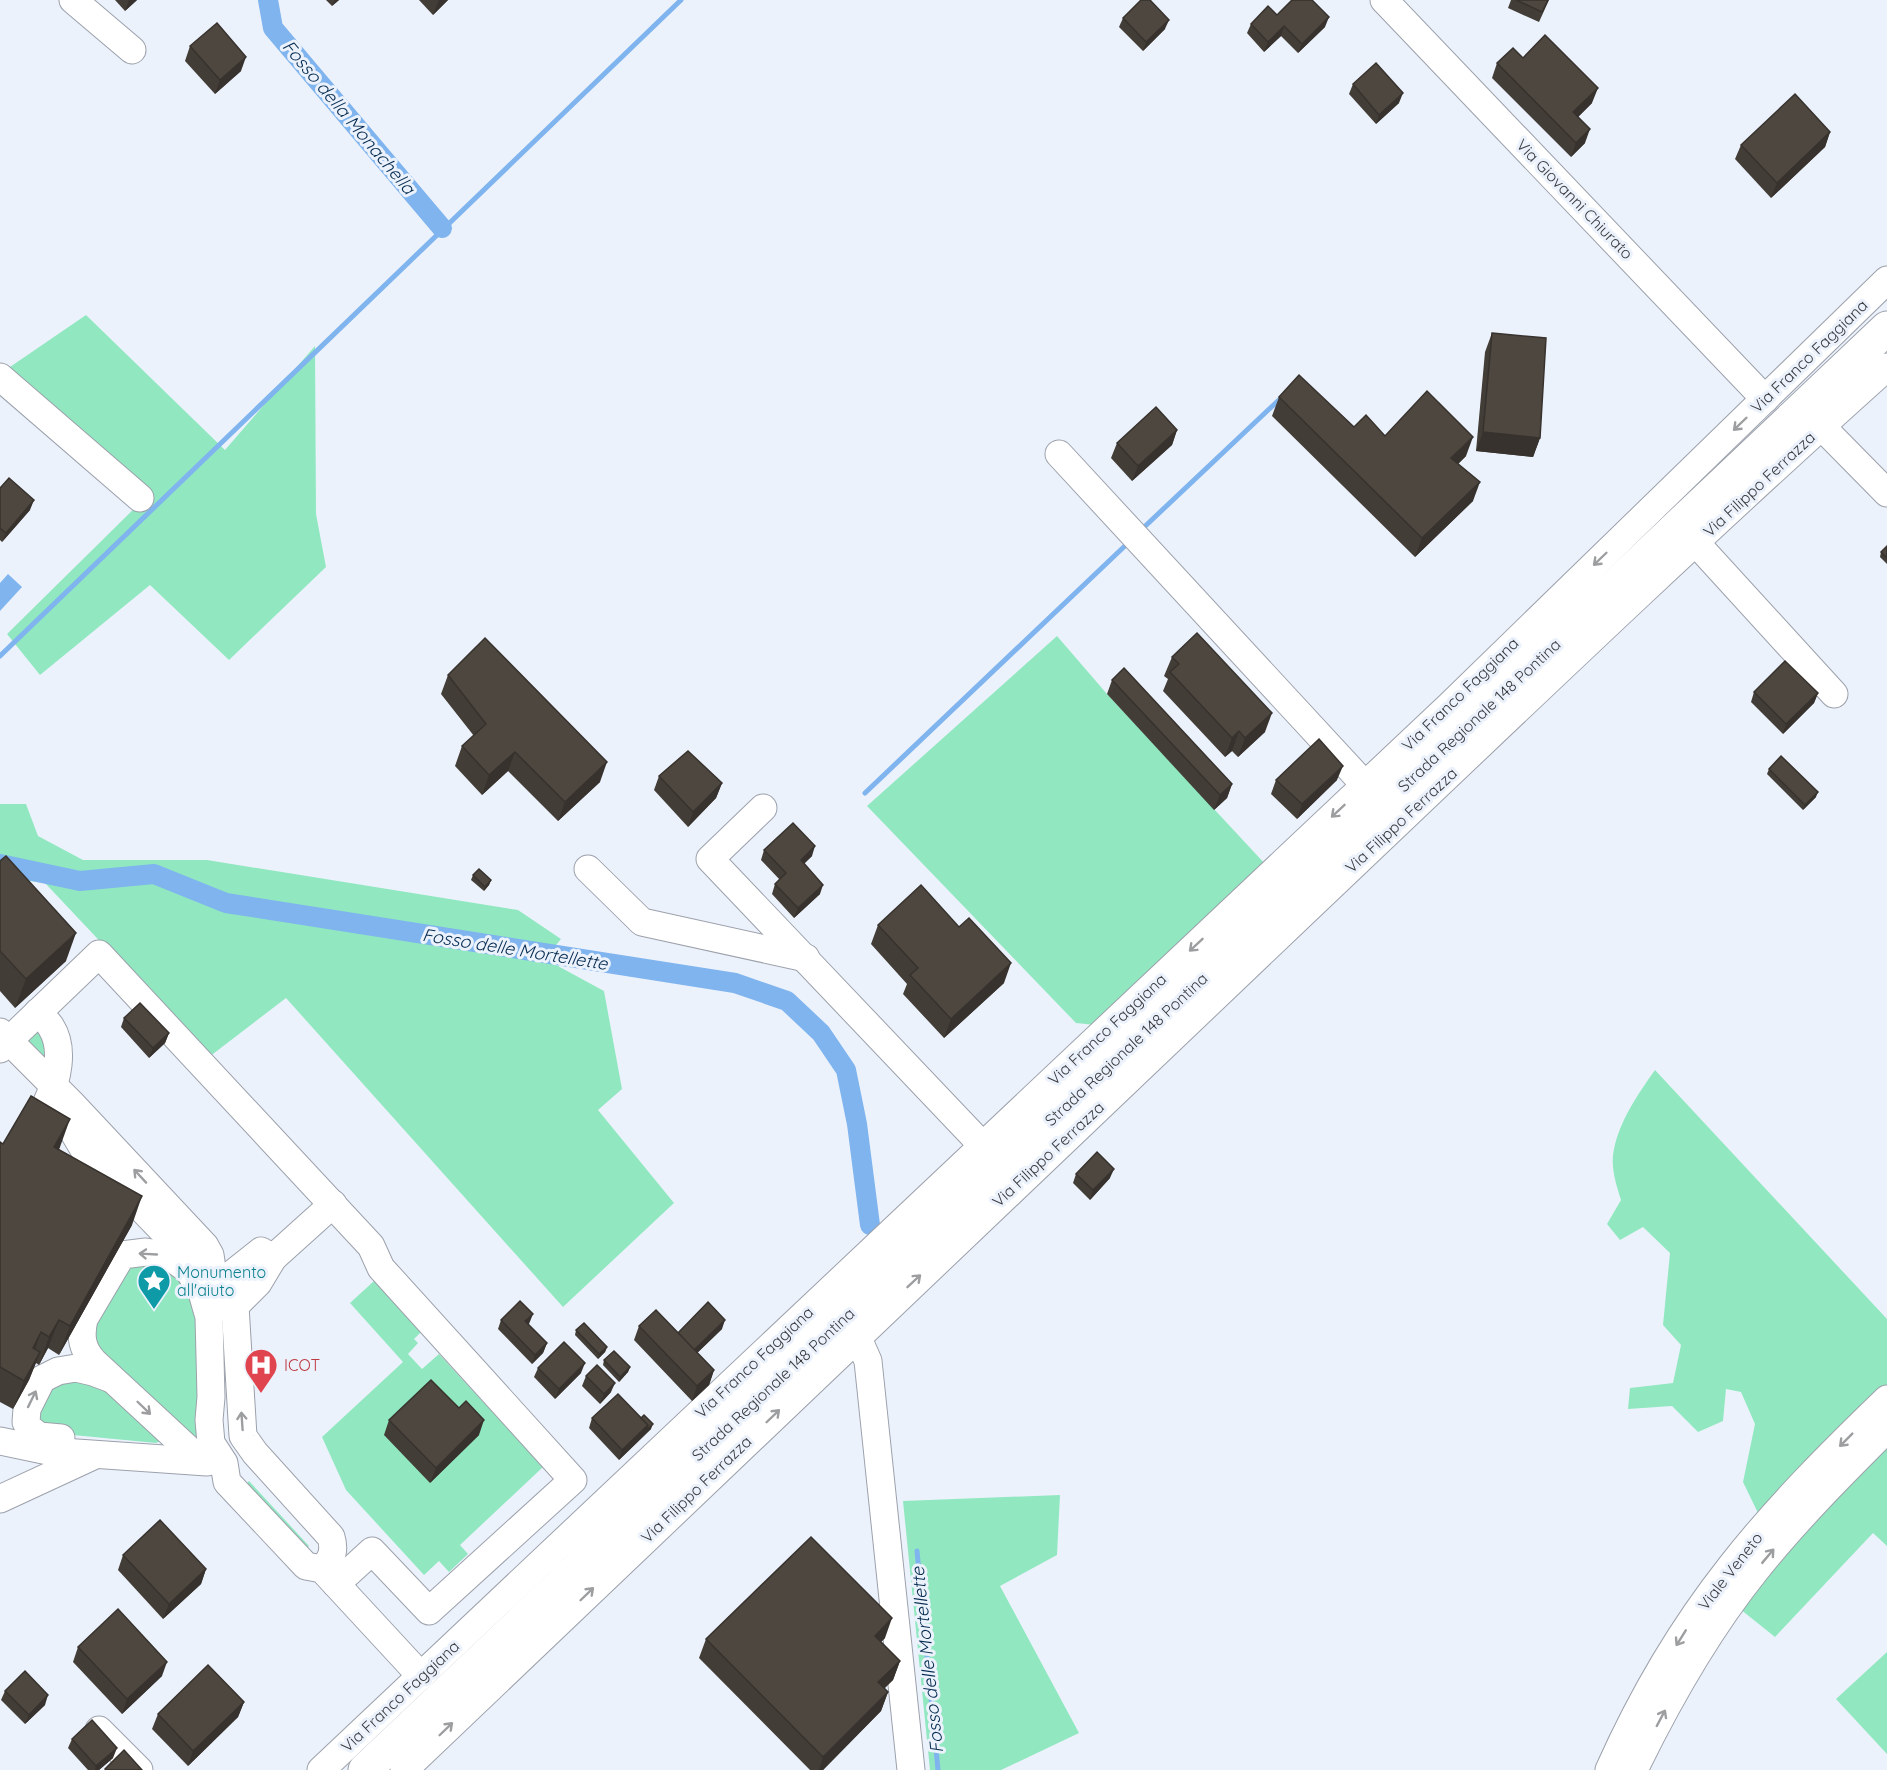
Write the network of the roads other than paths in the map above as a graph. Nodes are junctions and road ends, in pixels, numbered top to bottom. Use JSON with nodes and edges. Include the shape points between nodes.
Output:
{"nodes":[{"id":1,"x":73,"y":0,"type":"edge"},
{"id":2,"x":1384,"y":0,"type":"edge"},
{"id":3,"x":132,"y":50,"type":"dead end"},
{"id":4,"x":1887,"y":280,"type":"edge"},
{"id":5,"x":1887,"y":328,"type":"edge"},
{"id":6,"x":1887,"y":367,"type":"edge"},
{"id":7,"x":0,"y":377,"type":"edge"},
{"id":8,"x":1766,"y":399,"type":"junction"},
{"id":9,"x":1821,"y":426,"type":"junction"},
{"id":10,"x":1059,"y":454,"type":"dead end"},
{"id":11,"x":1887,"y":493,"type":"edge"},
{"id":12,"x":140,"y":498,"type":"dead end"},
{"id":13,"x":1696,"y":543,"type":"junction"},
{"id":14,"x":1834,"y":694,"type":"dead end"},
{"id":15,"x":1365,"y":785,"type":"junction"},
{"id":16,"x":763,"y":808,"type":"dead end"},
{"id":17,"x":588,"y":869,"type":"dead end"},
{"id":18,"x":806,"y":958,"type":"junction"},
{"id":19,"x":38,"y":1012,"type":"junction"},
{"id":20,"x":3,"y":1040,"type":"edge"},
{"id":21,"x":54,"y":1086,"type":"junction"},
{"id":22,"x":983,"y":1146,"type":"junction"},
{"id":23,"x":333,"y":1204,"type":"junction"},
{"id":24,"x":267,"y":1254,"type":"junction"},
{"id":25,"x":215,"y":1285,"type":"junction"},
{"id":26,"x":857,"y":1336,"type":"junction"},
{"id":27,"x":117,"y":1382,"type":"junction"},
{"id":28,"x":1887,"y":1399,"type":"edge"},
{"id":29,"x":1887,"y":1429,"type":"edge"},
{"id":30,"x":0,"y":1441,"type":"edge"},
{"id":31,"x":96,"y":1455,"type":"junction"},
{"id":32,"x":212,"y":1463,"type":"junction"},
{"id":33,"x":573,"y":1480,"type":"junction"},
{"id":34,"x":0,"y":1499,"type":"edge"},
{"id":35,"x":598,"y":1509,"type":"junction"},
{"id":36,"x":329,"y":1577,"type":"junction"},
{"id":37,"x":421,"y":1676,"type":"junction"},
{"id":38,"x":99,"y":1730,"type":"edge"},
{"id":39,"x":139,"y":1770,"type":"edge"},
{"id":40,"x":321,"y":1770,"type":"edge"},
{"id":41,"x":365,"y":1770,"type":"edge"},
{"id":42,"x":404,"y":1770,"type":"edge"},
{"id":43,"x":911,"y":1770,"type":"edge"},
{"id":44,"x":1609,"y":1770,"type":"edge"},
{"id":45,"x":1634,"y":1770,"type":"edge"}],
"edges":[{"from":1,"to":3,"type":"street"},
{"from":2,"to":8,"type":"street","name":"Via Giovanni Chiurato"},
{"from":4,"to":8,"type":"street","name":"Via Franco Faggiana"},
{"from":5,"to":41,"type":"main road","name":"Strada Regionale 148 Pontina"},
{"from":6,"to":9,"type":"street","name":"Via Filippo Ferrazza"},
{"from":7,"to":12,"type":"street"},
{"from":8,"to":15,"type":"street","name":"Via Franco Faggiana","one_way":true},
{"from":9,"to":11,"type":"street","name":"Via Filippo Ferrazza"},
{"from":9,"to":13,"type":"street","name":"Via Filippo Ferrazza"},
{"from":10,"to":15,"type":"street"},
{"from":13,"to":14,"type":"street","name":"Via Filippo Ferrazza"},
{"from":26,"to":13,"type":"street","name":"Via Filippo Ferrazza","one_way":true},
{"from":15,"to":22,"type":"street","name":"Via Franco Faggiana","one_way":true},
{"from":16,"to":18,"type":"street","via":[[710,859]]},
{"from":17,"to":18,"type":"street","via":[[642,922]]},
{"from":18,"to":22,"type":"street"},
{"from":19,"to":20,"type":"street"},
{"from":19,"to":21,"type":"street","via":[[51,1026],[57,1041]]},
{"from":19,"to":23,"type":"street","via":[[99,954]]},
{"from":20,"to":21,"type":"street"},
{"from":21,"to":25,"type":"street","via":[[47,1102],[67,1121],[83,1148]]},
{"from":22,"to":35,"type":"street","name":"Via Franco Faggiana"},
{"from":23,"to":24,"type":"street"},
{"from":23,"to":33,"type":"street","via":[[371,1246],[381,1268]]},
{"from":24,"to":25,"type":"street"},
{"from":36,"to":24,"type":"street","one_way":true,"via":[[333,1552],[330,1538],[243,1436],[235,1306],[258,1283]]},
{"from":25,"to":32,"type":"street","via":[[224,1358],[223,1434],[231,1452]]},
{"from":42,"to":26,"type":"street","name":"Via Filippo Ferrazza","one_way":true},
{"from":26,"to":43,"type":"street","via":[[868,1361]]},
{"from":27,"to":32,"type":"street","one_way":true},
{"from":32,"to":27,"type":"street","one_way":true,"via":[[136,1446],[39,1436],[29,1428],[26,1416],[42,1379],[76,1368]]},
{"from":32,"to":27,"type":"street","one_way":true,"via":[[209,1317],[201,1289],[188,1270],[169,1256],[146,1252],[122,1255],[84,1319],[82,1342],[87,1353]]},
{"from":28,"to":44,"type":"street","name":"Viale Veneto","one_way":true,"via":[[1789,1499],[1722,1578],[1656,1679]]},
{"from":45,"to":29,"type":"street","name":"Viale Veneto","one_way":true,"via":[[1684,1678],[1733,1601],[1796,1523]]},
{"from":30,"to":31,"type":"street"},
{"from":31,"to":32,"type":"street"},
{"from":31,"to":34,"type":"street"},
{"from":32,"to":36,"type":"street","via":[[306,1566]]},
{"from":33,"to":35,"type":"street"},
{"from":33,"to":36,"type":"street","via":[[429,1611],[372,1551]]},
{"from":35,"to":37,"type":"street","name":"Via Franco Faggiana"},
{"from":36,"to":37,"type":"street"},
{"from":37,"to":40,"type":"street","name":"Via Franco Faggiana"},
{"from":38,"to":39,"type":"street"}]}
